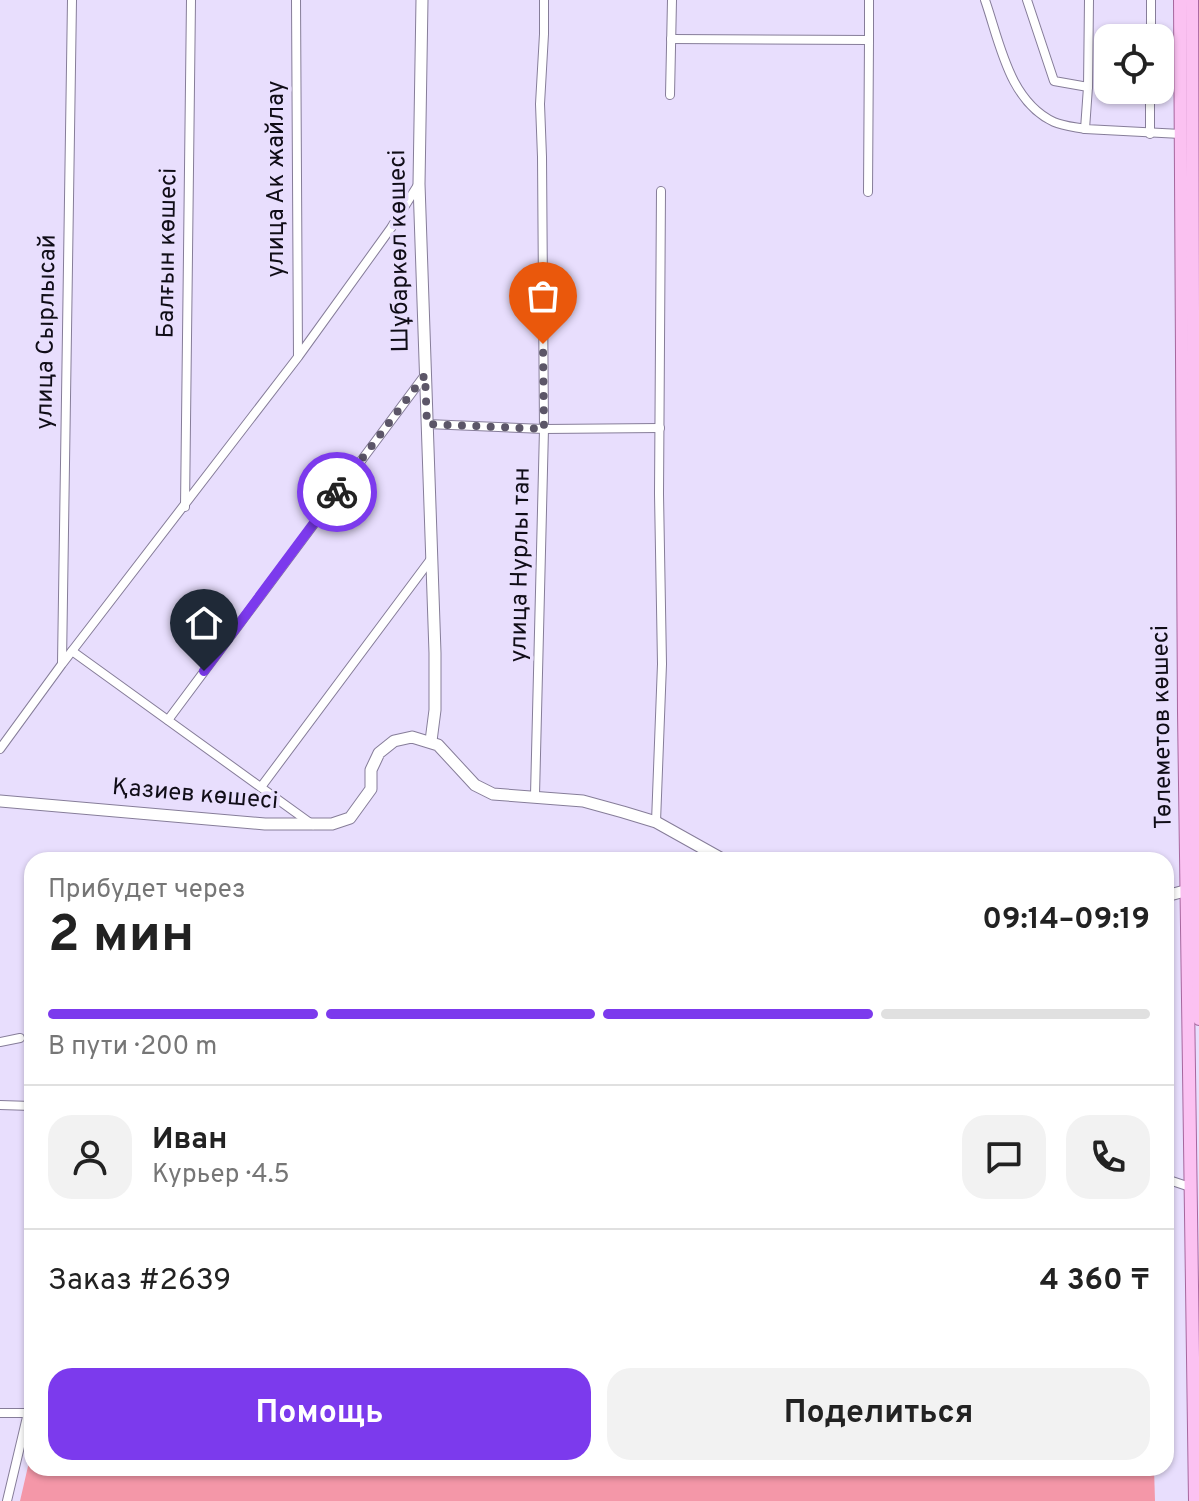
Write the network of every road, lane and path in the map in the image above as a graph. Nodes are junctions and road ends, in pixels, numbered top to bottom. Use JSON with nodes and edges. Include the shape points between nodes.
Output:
{"nodes":[{"id":1,"x":72,"y":0,"type":"edge"},
{"id":2,"x":191,"y":0,"type":"edge"},
{"id":3,"x":296,"y":0,"type":"edge"},
{"id":4,"x":422,"y":0,"type":"edge"},
{"id":5,"x":544,"y":0,"type":"edge"},
{"id":6,"x":672,"y":0,"type":"edge"},
{"id":7,"x":869,"y":0,"type":"edge"},
{"id":8,"x":985,"y":0,"type":"edge"},
{"id":9,"x":1027,"y":0,"type":"edge"},
{"id":10,"x":1089,"y":0,"type":"edge"},
{"id":11,"x":1151,"y":0,"type":"edge"},
{"id":12,"x":1180,"y":0,"type":"edge"},
{"id":13,"x":1194,"y":6,"type":"edge"},
{"id":14,"x":1151,"y":24,"type":"edge"},
{"id":15,"x":671,"y":39,"type":"junction"},
{"id":16,"x":869,"y":40,"type":"junction"},
{"id":17,"x":1088,"y":87,"type":"junction"},
{"id":18,"x":670,"y":95,"type":"dead end"},
{"id":19,"x":1150,"y":104,"type":"edge"},
{"id":20,"x":1186,"y":108,"type":"junction"},
{"id":21,"x":1085,"y":129,"type":"junction"},
{"id":22,"x":1150,"y":134,"type":"junction"},
{"id":23,"x":1181,"y":134,"type":"junction"},
{"id":24,"x":419,"y":184,"type":"junction"},
{"id":25,"x":661,"y":191,"type":"dead end"},
{"id":26,"x":868,"y":192,"type":"dead end"},
{"id":27,"x":298,"y":357,"type":"junction"},
{"id":28,"x":425,"y":375,"type":"junction"},
{"id":29,"x":427,"y":424,"type":"junction"},
{"id":30,"x":660,"y":428,"type":"junction"},
{"id":31,"x":544,"y":429,"type":"junction"},
{"id":32,"x":185,"y":507,"type":"junction"},
{"id":33,"x":431,"y":559,"type":"junction"},
{"id":34,"x":72,"y":651,"type":"junction"},
{"id":35,"x":62,"y":664,"type":"junction"},
{"id":36,"x":168,"y":720,"type":"junction"},
{"id":37,"x":431,"y":741,"type":"junction"},
{"id":38,"x":0,"y":749,"type":"edge"},
{"id":39,"x":261,"y":787,"type":"junction"},
{"id":40,"x":535,"y":795,"type":"junction"},
{"id":41,"x":0,"y":801,"type":"edge"},
{"id":42,"x":656,"y":822,"type":"junction"},
{"id":43,"x":313,"y":826,"type":"junction"},
{"id":44,"x":710,"y":852,"type":"edge"},
{"id":45,"x":1195,"y":889,"type":"edge"},
{"id":46,"x":1174,"y":894,"type":"edge"},
{"id":47,"x":1199,"y":1019,"type":"edge"},
{"id":48,"x":20,"y":1038,"type":"dead end"},
{"id":49,"x":1194,"y":1041,"type":"edge"},
{"id":50,"x":0,"y":1042,"type":"edge"},
{"id":51,"x":0,"y":1105,"type":"edge"},
{"id":52,"x":24,"y":1106,"type":"edge"},
{"id":53,"x":1174,"y":1182,"type":"edge"},
{"id":54,"x":1190,"y":1187,"type":"junction"},
{"id":55,"x":0,"y":1413,"type":"edge"},
{"id":56,"x":24,"y":1413,"type":"edge"},
{"id":57,"x":24,"y":1426,"type":"edge"},
{"id":58,"x":7,"y":1501,"type":"edge"},
{"id":59,"x":1195,"y":1501,"type":"edge"}],
"edges":[{"from":1,"to":35,"type":"street","name":"улица Сырлысай"},
{"from":2,"to":32,"type":"street","name":"Балғын көшесі"},
{"from":3,"to":27,"type":"street","name":"улица Ак жайлау"},
{"from":4,"to":24,"type":"street","name":"Шұбаркөл көшесі"},
{"from":5,"to":31,"type":"street","name":"улица Нурлы тан","via":[[539,128]]},
{"from":6,"to":15,"type":"street"},
{"from":7,"to":16,"type":"street"},
{"from":8,"to":21,"type":"street","via":[[1016,87],[1055,123]]},
{"from":9,"to":17,"type":"street","via":[[1054,81]]},
{"from":10,"to":17,"type":"street"},
{"from":11,"to":14,"type":"street"},
{"from":12,"to":20,"type":"main road","name":"Төлеметов көшесі"},
{"from":13,"to":20,"type":"main road","name":"Төлеметов көшесі"},
{"from":15,"to":16,"type":"street"},
{"from":15,"to":18,"type":"street"},
{"from":16,"to":26,"type":"street"},
{"from":17,"to":21,"type":"street"},
{"from":19,"to":22,"type":"street"},
{"from":20,"to":23,"type":"main road","name":"Төлеметов көшесі"},
{"from":20,"to":45,"type":"main road","name":"Төлеметов көшесі"},
{"from":21,"to":22,"type":"street"},
{"from":22,"to":23,"type":"street"},
{"from":23,"to":45,"type":"main road","name":"Төлеметов көшесі","via":[[1184,712]]},
{"from":24,"to":27,"type":"street"},
{"from":24,"to":28,"type":"street","name":"Шұбаркөл көшесі"},
{"from":25,"to":30,"type":"street"},
{"from":27,"to":32,"type":"street"},
{"from":28,"to":29,"type":"street","name":"Шұбаркөл көшесі"},
{"from":28,"to":36,"type":"street"},
{"from":29,"to":31,"type":"street"},
{"from":29,"to":33,"type":"street","name":"Шұбаркөл көшесі"},
{"from":30,"to":31,"type":"street"},
{"from":30,"to":42,"type":"street","via":[[662,664]]},
{"from":31,"to":40,"type":"street","name":"улица Нурлы тан"},
{"from":32,"to":34,"type":"street"},
{"from":33,"to":37,"type":"street","name":"Шұбаркөл көшесі"},
{"from":33,"to":39,"type":"street"},
{"from":34,"to":35,"type":"street"},
{"from":34,"to":36,"type":"street"},
{"from":35,"to":38,"type":"street"},
{"from":36,"to":39,"type":"street"},
{"from":37,"to":40,"type":"street","via":[[475,785],[493,794]]},
{"from":37,"to":43,"type":"street","name":"Қазиев көшесі","via":[[394,741],[379,753],[371,770],[371,789],[350,818]]},
{"from":39,"to":43,"type":"street"},
{"from":40,"to":42,"type":"street","via":[[583,801]]},
{"from":41,"to":43,"type":"street","name":"Қазиев көшесі"},
{"from":42,"to":44,"type":"street"},
{"from":45,"to":46,"type":"street"},
{"from":45,"to":47,"type":"main road","name":"Төлеметов көшесі"},
{"from":45,"to":49,"type":"main road","name":"Төлеметов көшесі"},
{"from":48,"to":50,"type":"street"},
{"from":49,"to":54,"type":"main road","name":"Төлеметов көшесі"},
{"from":51,"to":52,"type":"street"},
{"from":53,"to":54,"type":"street"},
{"from":54,"to":59,"type":"main road","name":"Төлеметов көшесі"},
{"from":55,"to":56,"type":"street"},
{"from":57,"to":58,"type":"street"}]}
